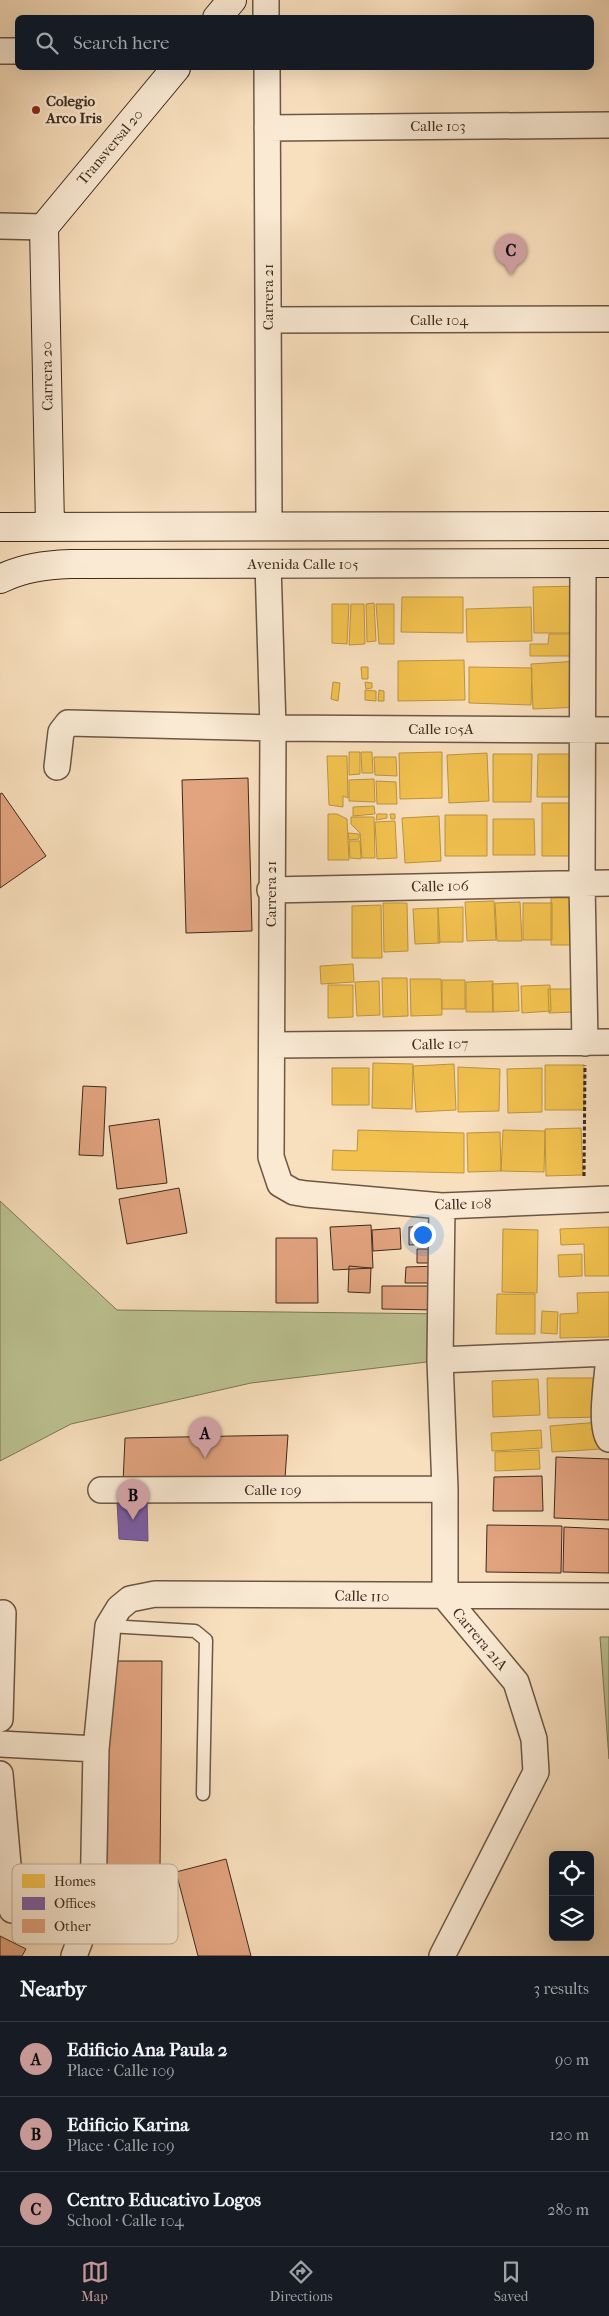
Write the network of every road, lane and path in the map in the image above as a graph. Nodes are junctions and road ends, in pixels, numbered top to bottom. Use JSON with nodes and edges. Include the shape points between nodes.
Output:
{"nodes":[{"id":1,"x":232,"y":0,"type":"edge"},
{"id":2,"x":266,"y":0,"type":"edge"},
{"id":3,"x":220,"y":15,"type":"edge"},
{"id":4,"x":266,"y":15,"type":"edge"},
{"id":5,"x":0,"y":51,"type":"edge"},
{"id":6,"x":15,"y":51,"type":"edge"},
{"id":7,"x":174,"y":70,"type":"edge"},
{"id":8,"x":267,"y":70,"type":"edge"},
{"id":9,"x":609,"y":125,"type":"edge"},
{"id":10,"x":267,"y":128,"type":"junction"},
{"id":11,"x":0,"y":226,"type":"edge"},
{"id":12,"x":44,"y":227,"type":"junction"},
{"id":13,"x":268,"y":320,"type":"junction"},
{"id":14,"x":609,"y":320,"type":"edge"},
{"id":15,"x":50,"y":526,"type":"junction"},
{"id":16,"x":270,"y":526,"type":"junction"},
{"id":17,"x":609,"y":526,"type":"edge"},
{"id":18,"x":0,"y":527,"type":"edge"},
{"id":19,"x":596,"y":563,"type":"edge"},
{"id":20,"x":268,"y":564,"type":"junction"},
{"id":21,"x":0,"y":578,"type":"edge"},
{"id":22,"x":273,"y":728,"type":"junction"},
{"id":23,"x":583,"y":730,"type":"junction"},
{"id":24,"x":609,"y":730,"type":"edge"},
{"id":25,"x":57,"y":767,"type":"dead end"},
{"id":26,"x":582,"y":883,"type":"junction"},
{"id":27,"x":609,"y":883,"type":"edge"},
{"id":28,"x":270,"y":890,"type":"junction"},
{"id":29,"x":597,"y":1042,"type":"edge"},
{"id":30,"x":272,"y":1046,"type":"junction"},
{"id":31,"x":317,"y":1194,"type":"joint"},
{"id":32,"x":609,"y":1199,"type":"edge"},
{"id":33,"x":583,"y":1200,"type":"junction"},
{"id":34,"x":442,"y":1206,"type":"junction"},
{"id":35,"x":609,"y":1355,"type":"edge"},
{"id":36,"x":440,"y":1360,"type":"junction"},
{"id":37,"x":609,"y":1439,"type":"edge"},
{"id":38,"x":445,"y":1489,"type":"junction"},
{"id":39,"x":101,"y":1490,"type":"dead end"},
{"id":40,"x":609,"y":1596,"type":"edge"},
{"id":41,"x":445,"y":1597,"type":"junction"},
{"id":42,"x":3,"y":1613,"type":"dead end"},
{"id":43,"x":113,"y":1617,"type":"junction"},
{"id":44,"x":0,"y":1719,"type":"edge"},
{"id":45,"x":0,"y":1744,"type":"edge"},
{"id":46,"x":96,"y":1749,"type":"junction"},
{"id":47,"x":0,"y":1774,"type":"edge"},
{"id":48,"x":204,"y":1794,"type":"dead end"},
{"id":49,"x":94,"y":1864,"type":"edge"},
{"id":50,"x":12,"y":1910,"type":"dead end"},
{"id":51,"x":79,"y":1944,"type":"edge"},
{"id":52,"x":74,"y":1956,"type":"edge"},
{"id":53,"x":442,"y":1956,"type":"edge"}],
"edges":[{"from":1,"to":3,"type":"main road"},
{"from":2,"to":4,"type":"street"},
{"from":5,"to":6,"type":"street"},
{"from":7,"to":12,"type":"main road","name":"Transversal 20"},
{"from":8,"to":10,"type":"street","name":"Carrera 21"},
{"from":9,"to":10,"type":"street","name":"Calle 103"},
{"from":10,"to":13,"type":"street","name":"Carrera 21"},
{"from":11,"to":12,"type":"street"},
{"from":12,"to":15,"type":"main road","name":"Carrera 20"},
{"from":13,"to":14,"type":"street","name":"Calle 104"},
{"from":13,"to":16,"type":"street","name":"Carrera 21"},
{"from":15,"to":16,"type":"main road"},
{"from":15,"to":18,"type":"main road"},
{"from":16,"to":17,"type":"main road"},
{"from":19,"to":20,"type":"main road","name":"Avenida Calle 105"},
{"from":19,"to":23,"type":"street"},
{"from":20,"to":21,"type":"main road","name":"Avenida Calle 105","via":[[41,566],[18,570]]},
{"from":20,"to":22,"type":"street","name":"Carrera 21"},
{"from":22,"to":23,"type":"street","name":"Calle 105A"},
{"from":22,"to":25,"type":"street","name":"Calle 105A","via":[[68,723],[61,732]]},
{"from":22,"to":28,"type":"street","name":"Carrera 21"},
{"from":23,"to":24,"type":"street","name":"Calle 105A"},
{"from":23,"to":26,"type":"street"},
{"from":26,"to":27,"type":"street","name":"Calle 106"},
{"from":26,"to":28,"type":"street","name":"Calle 106"},
{"from":26,"to":29,"type":"street"},
{"from":28,"to":30,"type":"street","name":"Carrera 21"},
{"from":29,"to":30,"type":"street","name":"Calle 107"},
{"from":29,"to":33,"type":"path"},
{"from":30,"to":31,"type":"street","name":"Carrera 21","via":[[271,1157],[280,1184],[294,1192]]},
{"from":31,"to":34,"type":"street","name":"Calle 108"},
{"from":32,"to":33,"type":"street","name":"Calle 108"},
{"from":33,"to":34,"type":"street","name":"Calle 108"},
{"from":34,"to":36,"type":"street","name":"Carrera 21A"},
{"from":35,"to":36,"type":"street"},
{"from":35,"to":37,"type":"street","via":[[605,1417]]},
{"from":36,"to":38,"type":"street","name":"Carrera 21A"},
{"from":38,"to":39,"type":"street","name":"Calle 109"},
{"from":38,"to":41,"type":"street","name":"Carrera 21A"},
{"from":40,"to":41,"type":"street","name":"Calle 110"},
{"from":41,"to":43,"type":"street","name":"Calle 110","via":[[155,1594],[130,1599]]},
{"from":41,"to":53,"type":"street","name":"Carrera 21A","via":[[516,1682],[534,1739],[536,1772]]},
{"from":42,"to":44,"type":"street"},
{"from":43,"to":46,"type":"street"},
{"from":43,"to":48,"type":"lane","via":[[195,1631],[206,1640]]},
{"from":45,"to":46,"type":"street"},
{"from":46,"to":49,"type":"street"},
{"from":47,"to":50,"type":"street"},
{"from":51,"to":52,"type":"street"}]}
